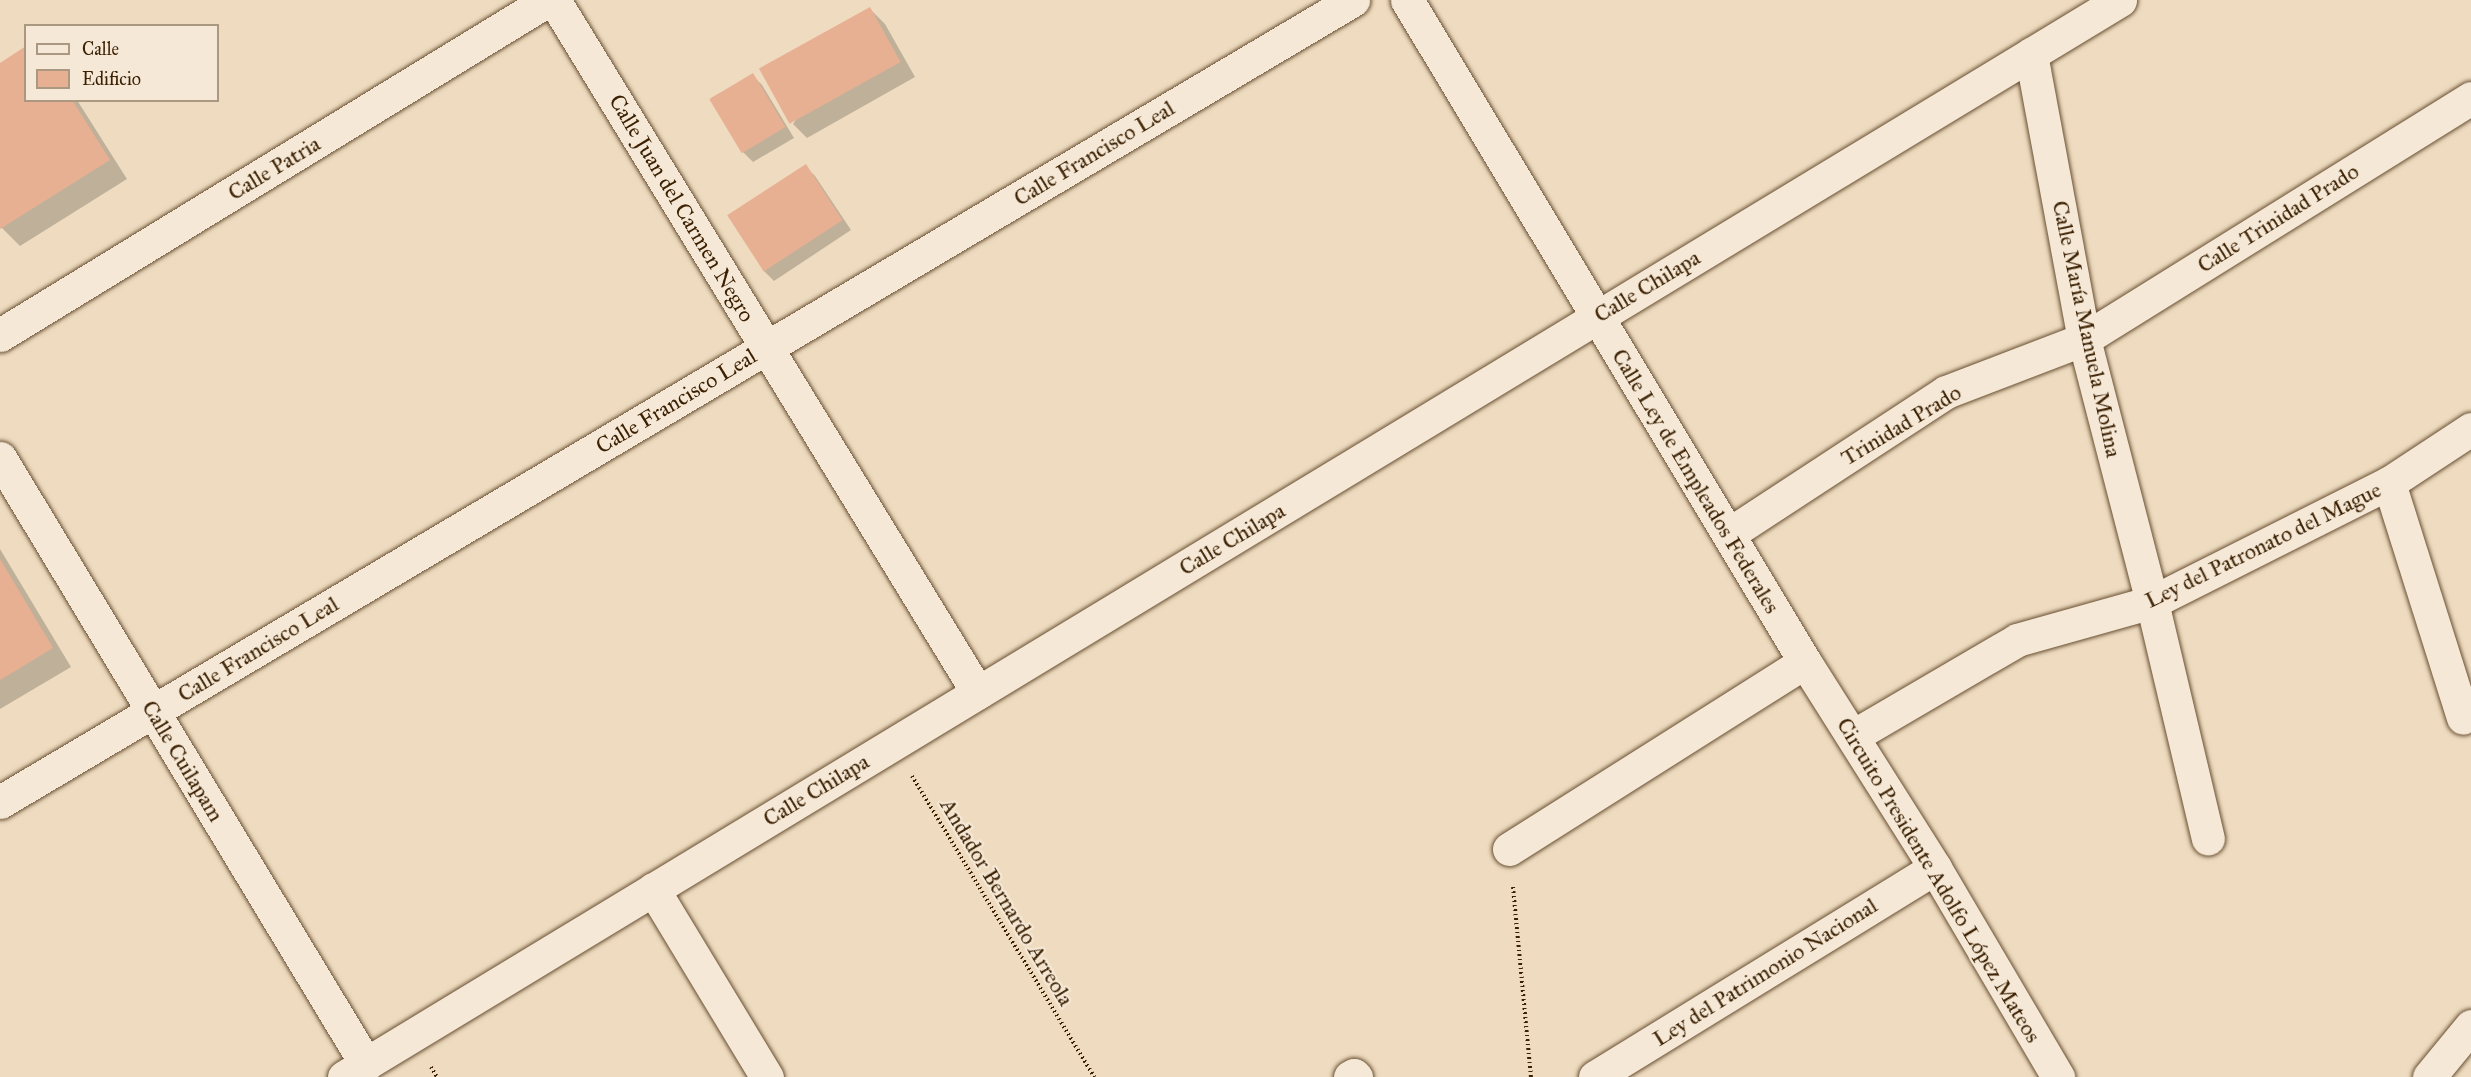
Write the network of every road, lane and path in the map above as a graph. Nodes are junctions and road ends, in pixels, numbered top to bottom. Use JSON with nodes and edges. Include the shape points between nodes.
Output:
{"nodes":[{"id":1,"x":548,"y":0,"type":"edge"},
{"id":2,"x":554,"y":0,"type":"edge"},
{"id":3,"x":1353,"y":0,"type":"edge"},
{"id":4,"x":1407,"y":0,"type":"edge"},
{"id":5,"x":2120,"y":0,"type":"edge"},
{"id":6,"x":2031,"y":54,"type":"junction"},
{"id":7,"x":2471,"y":98,"type":"edge"},
{"id":8,"x":1597,"y":317,"type":"junction"},
{"id":9,"x":0,"y":335,"type":"edge"},
{"id":10,"x":2084,"y":339,"type":"junction"},
{"id":11,"x":766,"y":347,"type":"junction"},
{"id":12,"x":2471,"y":429,"type":"edge"},
{"id":13,"x":0,"y":458,"type":"edge"},
{"id":14,"x":2388,"y":483,"type":"junction"},
{"id":15,"x":1729,"y":534,"type":"junction"},
{"id":16,"x":2152,"y":602,"type":"junction"},
{"id":17,"x":1812,"y":673,"type":"junction"},
{"id":18,"x":978,"y":693,"type":"junction"},
{"id":19,"x":153,"y":711,"type":"junction"},
{"id":20,"x":2463,"y":718,"type":"dead end"},
{"id":21,"x":1853,"y":736,"type":"junction"},
{"id":22,"x":893,"y":744,"type":"junction"},
{"id":23,"x":0,"y":802,"type":"edge"},
{"id":24,"x":2208,"y":838,"type":"dead end"},
{"id":25,"x":1509,"y":849,"type":"joint"},
{"id":26,"x":1935,"y":867,"type":"junction"},
{"id":27,"x":653,"y":889,"type":"junction"},
{"id":28,"x":2471,"y":1026,"type":"edge"},
{"id":29,"x":355,"y":1070,"type":"edge"},
{"id":30,"x":767,"y":1077,"type":"edge"},
{"id":31,"x":1094,"y":1077,"type":"edge"},
{"id":32,"x":1531,"y":1077,"type":"edge"},
{"id":33,"x":1594,"y":1077,"type":"edge"},
{"id":34,"x":2058,"y":1077,"type":"edge"},
{"id":35,"x":2429,"y":1077,"type":"edge"}],
"edges":[{"from":1,"to":9,"type":"street","name":"Calle Patria"},
{"from":2,"to":11,"type":"street","name":"Calle Juan del Carmen Negro"},
{"from":3,"to":11,"type":"street","name":"Calle Francisco Leal"},
{"from":4,"to":8,"type":"street","name":"Calle Ley de Empleados Federales"},
{"from":5,"to":6,"type":"street","name":"Calle Chilapa"},
{"from":6,"to":8,"type":"street","name":"Calle Chilapa"},
{"from":6,"to":10,"type":"street","name":"Calle María Manuela Molina"},
{"from":7,"to":10,"type":"street","name":"Calle Trinidad Prado"},
{"from":8,"to":15,"type":"street","name":"Calle Ley de Empleados Federales"},
{"from":8,"to":18,"type":"street","name":"Calle Chilapa"},
{"from":10,"to":15,"type":"street","name":"Trinidad Prado","via":[[1946,392]]},
{"from":10,"to":16,"type":"street","name":"Calle María Manuela Molina"},
{"from":11,"to":18,"type":"street","name":"Calle Juan del Carmen Negro"},
{"from":11,"to":19,"type":"street","name":"Calle Francisco Leal"},
{"from":12,"to":14,"type":"street","name":"Ley del Patronato del Mague"},
{"from":13,"to":19,"type":"street","name":"Calle Cuilapam"},
{"from":14,"to":16,"type":"street","name":"Ley del Patronato del Mague"},
{"from":14,"to":20,"type":"street"},
{"from":15,"to":17,"type":"street","name":"Calle Ley de Empleados Federales"},
{"from":16,"to":21,"type":"street","name":"Ley del Patronato del Mague","via":[[2017,640]]},
{"from":16,"to":24,"type":"street","name":"Calle María Manuela Molina"},
{"from":17,"to":21,"type":"street","name":"Circuito Presidente Adolfo López Mateos"},
{"from":17,"to":25,"type":"street"},
{"from":18,"to":22,"type":"street","name":"Calle Chilapa"},
{"from":19,"to":23,"type":"street","name":"Calle Francisco Leal"},
{"from":19,"to":29,"type":"street","name":"Calle Cuilapam"},
{"from":21,"to":26,"type":"street","name":"Circuito Presidente Adolfo López Mateos"},
{"from":22,"to":27,"type":"street","name":"Calle Chilapa"},
{"from":22,"to":31,"type":"path","name":"Andador Bernardo Arreola"},
{"from":25,"to":32,"type":"path"},
{"from":26,"to":33,"type":"street","name":"Ley del Patrimonio Nacional"},
{"from":26,"to":34,"type":"street","name":"Circuito Presidente Adolfo López Mateos"},
{"from":27,"to":29,"type":"street","name":"Calle Chilapa"},
{"from":27,"to":30,"type":"street"},
{"from":28,"to":35,"type":"street"}]}
